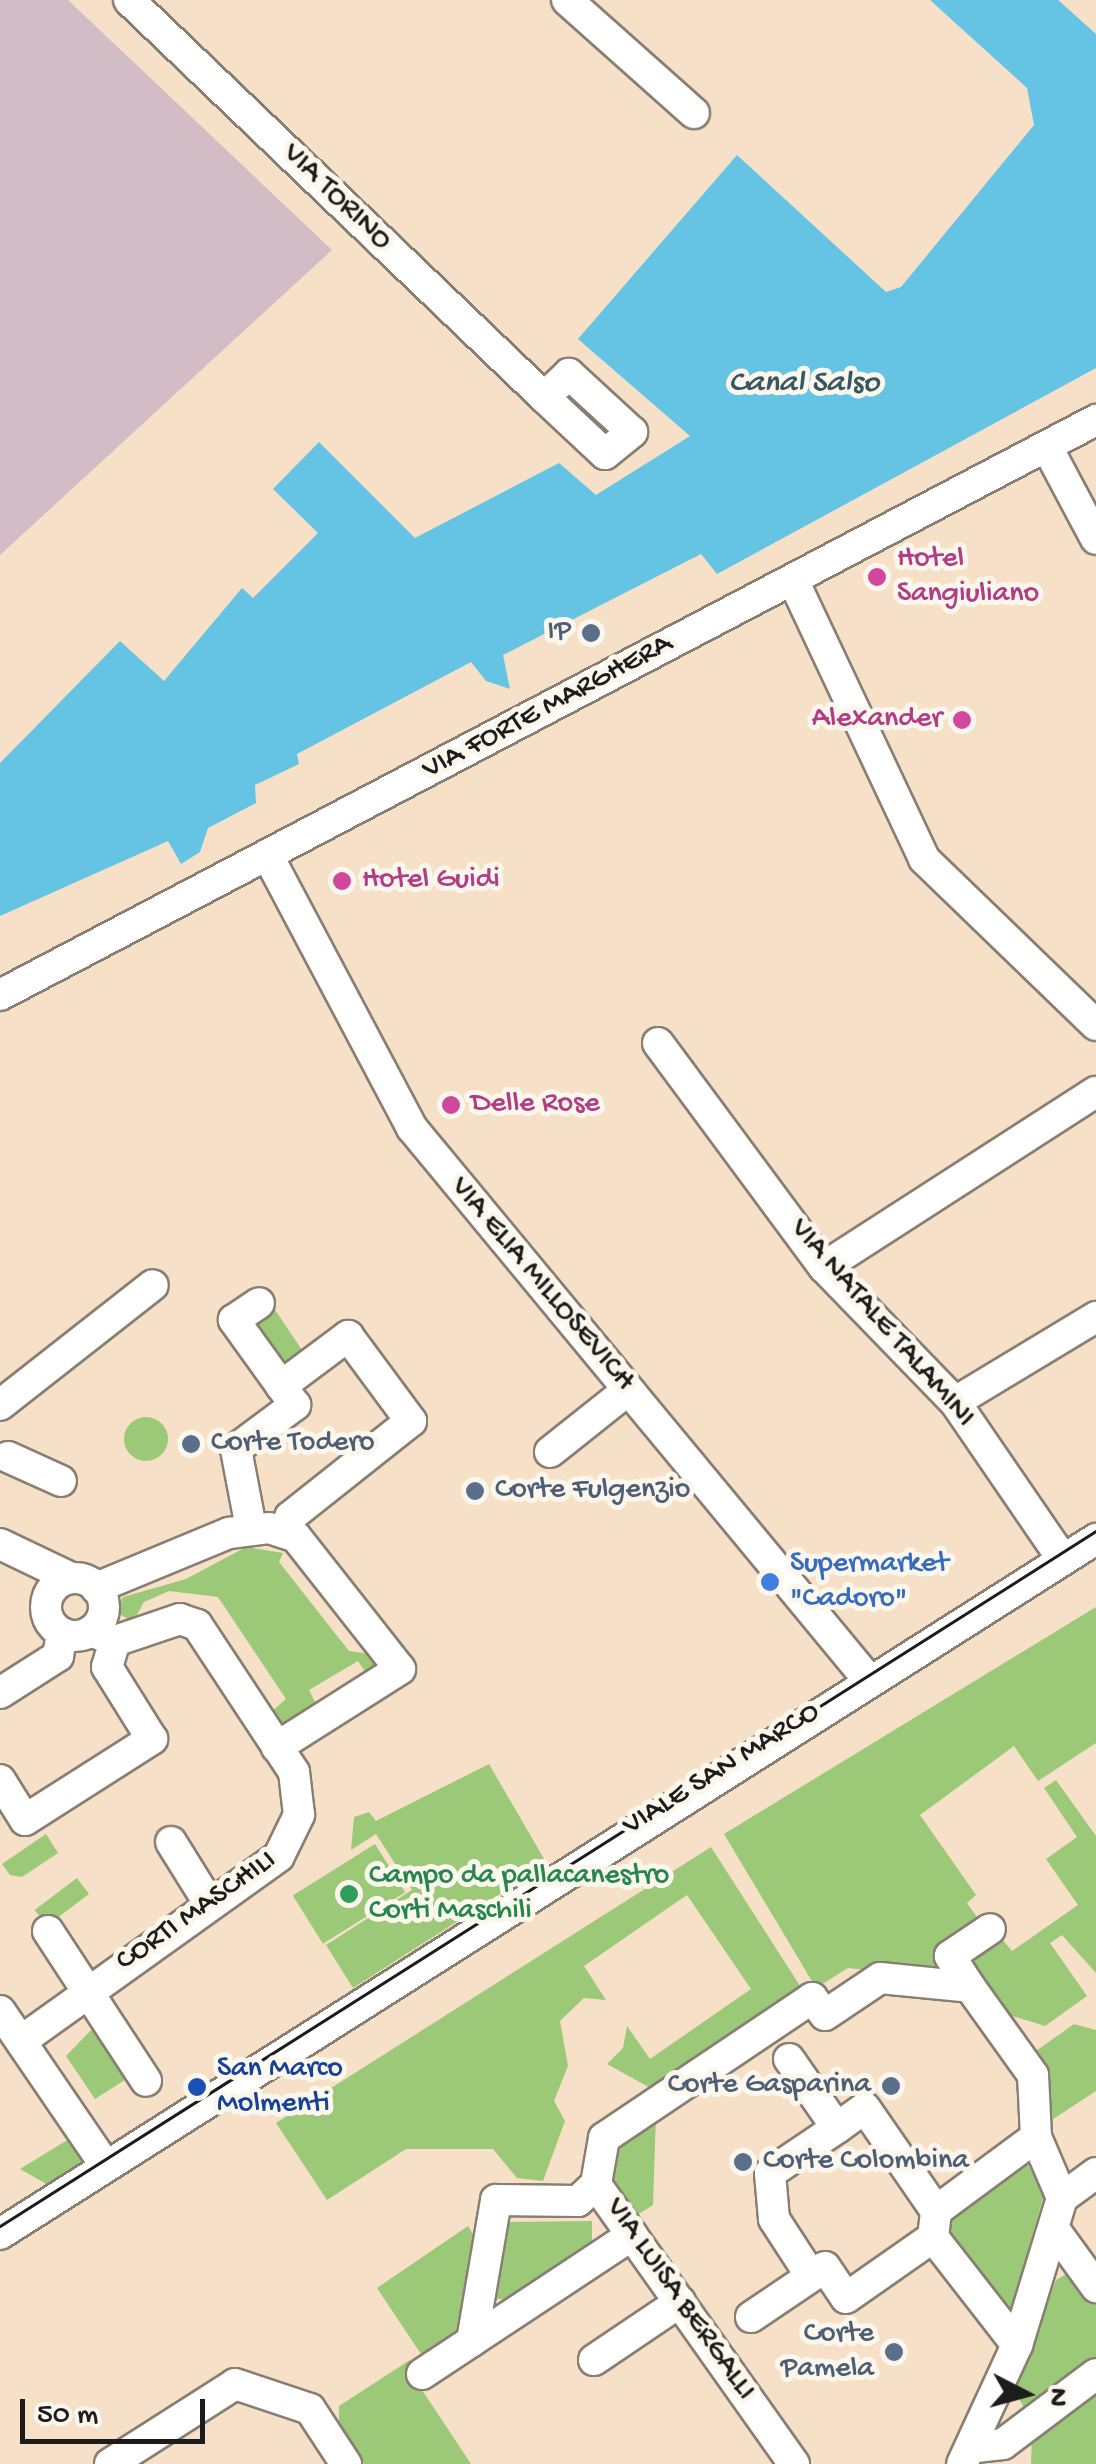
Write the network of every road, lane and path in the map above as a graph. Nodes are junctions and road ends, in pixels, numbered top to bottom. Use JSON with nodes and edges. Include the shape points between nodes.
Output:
{"nodes":[{"id":1,"x":129,"y":0,"type":"edge"},
{"id":2,"x":566,"y":0,"type":"edge"},
{"id":3,"x":694,"y":114,"type":"dead end"},
{"id":4,"x":544,"y":397,"type":"dead end"},
{"id":5,"x":1096,"y":420,"type":"edge"},
{"id":6,"x":1046,"y":447,"type":"junction"},
{"id":7,"x":1096,"y":539,"type":"edge"},
{"id":8,"x":793,"y":580,"type":"junction"},
{"id":9,"x":268,"y":856,"type":"junction"},
{"id":10,"x":0,"y":995,"type":"edge"},
{"id":11,"x":1096,"y":1025,"type":"edge"},
{"id":12,"x":658,"y":1043,"type":"dead end"},
{"id":13,"x":1096,"y":1092,"type":"edge"},
{"id":14,"x":824,"y":1267,"type":"junction"},
{"id":15,"x":152,"y":1285,"type":"dead end"},
{"id":16,"x":246,"y":1312,"type":"dead end"},
{"id":17,"x":1096,"y":1317,"type":"edge"},
{"id":18,"x":628,"y":1390,"type":"junction"},
{"id":19,"x":288,"y":1395,"type":"junction"},
{"id":20,"x":955,"y":1402,"type":"junction"},
{"id":21,"x":0,"y":1405,"type":"edge"},
{"id":22,"x":550,"y":1452,"type":"dead end"},
{"id":23,"x":8,"y":1457,"type":"dead end"},
{"id":24,"x":61,"y":1481,"type":"dead end"},
{"id":25,"x":252,"y":1528,"type":"junction"},
{"id":26,"x":286,"y":1532,"type":"junction"},
{"id":27,"x":1096,"y":1539,"type":"edge"},
{"id":28,"x":4,"y":1548,"type":"edge"},
{"id":29,"x":1063,"y":1560,"type":"junction"},
{"id":30,"x":84,"y":1583,"type":"junction"},
{"id":31,"x":79,"y":1629,"type":"junction"},
{"id":32,"x":867,"y":1678,"type":"junction"},
{"id":33,"x":0,"y":1693,"type":"edge"},
{"id":34,"x":276,"y":1747,"type":"junction"},
{"id":35,"x":0,"y":1780,"type":"edge"},
{"id":36,"x":170,"y":1842,"type":"dead end"},
{"id":37,"x":209,"y":1903,"type":"junction"},
{"id":38,"x":990,"y":1928,"type":"dead end"},
{"id":39,"x":48,"y":1931,"type":"dead end"},
{"id":40,"x":970,"y":1987,"type":"junction"},
{"id":41,"x":91,"y":1998,"type":"junction"},
{"id":42,"x":0,"y":2011,"type":"edge"},
{"id":43,"x":21,"y":2041,"type":"junction"},
{"id":44,"x":790,"y":2059,"type":"dead end"},
{"id":45,"x":146,"y":2081,"type":"dead end"},
{"id":46,"x":836,"y":2128,"type":"junction"},
{"id":47,"x":1036,"y":2137,"type":"junction"},
{"id":48,"x":105,"y":2165,"type":"junction"},
{"id":49,"x":1096,"y":2173,"type":"edge"},
{"id":50,"x":596,"y":2184,"type":"junction"},
{"id":51,"x":1062,"y":2198,"type":"junction"},
{"id":52,"x":935,"y":2224,"type":"junction"},
{"id":53,"x":1054,"y":2229,"type":"junction"},
{"id":54,"x":0,"y":2234,"type":"edge"},
{"id":55,"x":632,"y":2235,"type":"junction"},
{"id":56,"x":818,"y":2272,"type":"junction"},
{"id":57,"x":1096,"y":2287,"type":"edge"},
{"id":58,"x":680,"y":2302,"type":"junction"},
{"id":59,"x":751,"y":2318,"type":"dead end"},
{"id":60,"x":472,"y":2340,"type":"junction"},
{"id":61,"x":1017,"y":2346,"type":"junction"},
{"id":62,"x":594,"y":2360,"type":"dead end"},
{"id":63,"x":422,"y":2374,"type":"dead end"},
{"id":64,"x":1096,"y":2374,"type":"edge"},
{"id":65,"x":970,"y":2456,"type":"edge"},
{"id":66,"x":110,"y":2464,"type":"edge"},
{"id":67,"x":346,"y":2464,"type":"edge"},
{"id":68,"x":794,"y":2464,"type":"edge"}],
"edges":[{"from":1,"to":4,"type":"street","name":"VIA TORINO"},
{"from":2,"to":3,"type":"street"},
{"from":5,"to":6,"type":"street","name":"VIA FORTE MARGHERA"},
{"from":6,"to":7,"type":"street"},
{"from":6,"to":8,"type":"street","name":"VIA FORTE MARGHERA"},
{"from":8,"to":9,"type":"street","name":"VIA FORTE MARGHERA"},
{"from":8,"to":11,"type":"street","via":[[924,859]]},
{"from":9,"to":10,"type":"street","name":"VIA FORTE MARGHERA"},
{"from":9,"to":18,"type":"street","name":"VIA ELIA MILLOSEVICH","via":[[412,1128]]},
{"from":12,"to":14,"type":"street","name":"VIA NATALE TALAMINI"},
{"from":13,"to":14,"type":"street"},
{"from":14,"to":20,"type":"street","name":"VIA NATALE TALAMINI"},
{"from":15,"to":21,"type":"street"},
{"from":16,"to":19,"type":"street"},
{"from":17,"to":20,"type":"street"},
{"from":18,"to":22,"type":"street"},
{"from":18,"to":32,"type":"street","name":"VIA ELIA MILLOSEVICH"},
{"from":19,"to":25,"type":"street","via":[[236,1449]]},
{"from":19,"to":26,"type":"street","via":[[342,1343],[411,1421],[290,1517]]},
{"from":20,"to":29,"type":"street","name":"VIA NATALE TALAMINI"},
{"from":23,"to":24,"type":"street"},
{"from":25,"to":26,"type":"street"},
{"from":25,"to":30,"type":"street"},
{"from":26,"to":34,"type":"street","via":[[400,1669]]},
{"from":27,"to":29,"type":"street","name":"VIALE SAN MARCO"},
{"from":28,"to":30,"type":"street"},
{"from":28,"to":31,"type":"street"},
{"from":29,"to":32,"type":"street","name":"VIALE SAN MARCO"},
{"from":30,"to":31,"type":"street","via":[[102,1616]]},
{"from":30,"to":31,"type":"street","via":[[54,1586]]},
{"from":31,"to":33,"type":"street","via":[[58,1656]]},
{"from":31,"to":34,"type":"street","name":"CORTI MASCHILI","via":[[188,1620]]},
{"from":31,"to":35,"type":"street","via":[[152,1739],[29,1825]]},
{"from":32,"to":48,"type":"street","name":"VIALE SAN MARCO"},
{"from":34,"to":37,"type":"street","name":"CORTI MASCHILI","via":[[301,1795],[291,1840]]},
{"from":36,"to":37,"type":"street"},
{"from":37,"to":41,"type":"street","name":"CORTI MASCHILI","via":[[116,1965]]},
{"from":38,"to":40,"type":"street","via":[[950,1956]]},
{"from":39,"to":41,"type":"street"},
{"from":40,"to":47,"type":"street","via":[[1033,2075]]},
{"from":40,"to":50,"type":"street","name":"VIA LUISA BERGALLI","via":[[880,1978],[824,2015],[812,1998],[604,2138]]},
{"from":41,"to":43,"type":"street","name":"CORTI MASCHILI"},
{"from":41,"to":45,"type":"street"},
{"from":42,"to":43,"type":"street"},
{"from":43,"to":48,"type":"street"},
{"from":44,"to":46,"type":"street"},
{"from":46,"to":52,"type":"street","via":[[866,2108]]},
{"from":46,"to":56,"type":"street","via":[[770,2173],[774,2219]]},
{"from":47,"to":51,"type":"street"},
{"from":47,"to":52,"type":"street"},
{"from":48,"to":54,"type":"street","name":"VIALE SAN MARCO"},
{"from":49,"to":51,"type":"street"},
{"from":50,"to":55,"type":"street","name":"VIA LUISA BERGALLI"},
{"from":50,"to":60,"type":"street","via":[[578,2201],[496,2200]]},
{"from":51,"to":53,"type":"street"},
{"from":52,"to":56,"type":"street","via":[[846,2298]]},
{"from":52,"to":61,"type":"street"},
{"from":53,"to":57,"type":"street"},
{"from":53,"to":61,"type":"street"},
{"from":55,"to":58,"type":"street","name":"VIA LUISA BERGALLI"},
{"from":55,"to":60,"type":"street"},
{"from":56,"to":59,"type":"street"},
{"from":58,"to":62,"type":"street"},
{"from":58,"to":68,"type":"street","name":"VIA LUISA BERGALLI"},
{"from":60,"to":63,"type":"street"},
{"from":61,"to":65,"type":"street"},
{"from":64,"to":65,"type":"street","via":[[1004,2444]]},
{"from":66,"to":67,"type":"street","via":[[235,2384],[310,2409]]}]}
